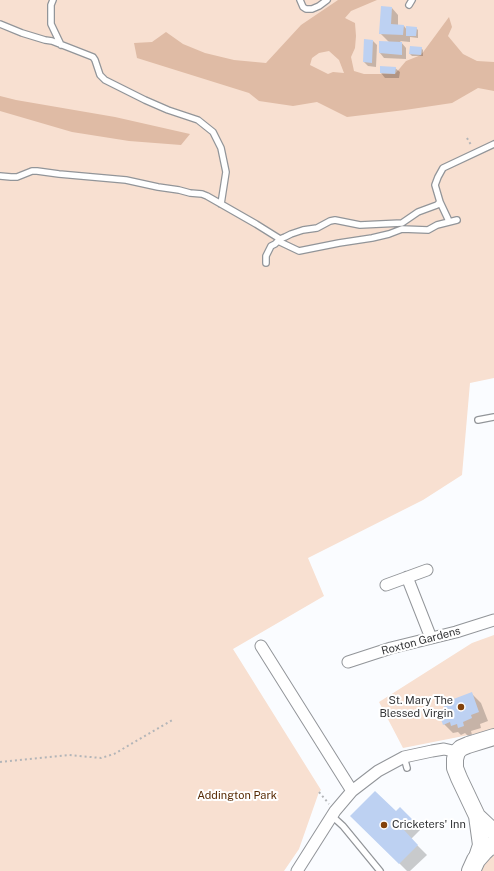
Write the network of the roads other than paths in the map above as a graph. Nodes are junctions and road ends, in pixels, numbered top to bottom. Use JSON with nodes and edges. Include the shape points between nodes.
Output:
{"nodes":[{"id":1,"x":53,"y":0,"type":"edge"},
{"id":2,"x":300,"y":0,"type":"edge"},
{"id":3,"x":327,"y":0,"type":"edge"},
{"id":4,"x":0,"y":24,"type":"edge"},
{"id":5,"x":61,"y":45,"type":"junction"},
{"id":6,"x":494,"y":144,"type":"edge"},
{"id":7,"x":0,"y":176,"type":"edge"},
{"id":8,"x":440,"y":202,"type":"junction"},
{"id":9,"x":221,"y":204,"type":"junction"},
{"id":10,"x":456,"y":220,"type":"dead end"},
{"id":11,"x":448,"y":222,"type":"junction"},
{"id":12,"x":279,"y":240,"type":"junction"},
{"id":13,"x":266,"y":263,"type":"dead end"},
{"id":14,"x":494,"y":417,"type":"edge"},
{"id":15,"x":478,"y":420,"type":"dead end"},
{"id":16,"x":427,"y":570,"type":"dead end"},
{"id":17,"x":407,"y":577,"type":"junction"},
{"id":18,"x":386,"y":585,"type":"dead end"},
{"id":19,"x":494,"y":620,"type":"edge"},
{"id":20,"x":431,"y":638,"type":"junction"},
{"id":21,"x":261,"y":646,"type":"dead end"},
{"id":22,"x":348,"y":662,"type":"dead end"},
{"id":23,"x":494,"y":737,"type":"edge"},
{"id":24,"x":458,"y":752,"type":"junction"},
{"id":25,"x":404,"y":757,"type":"junction"},
{"id":26,"x":407,"y":768,"type":"dead end"},
{"id":27,"x":352,"y":791,"type":"junction"},
{"id":28,"x":333,"y":814,"type":"junction"},
{"id":29,"x":477,"y":816,"type":"junction"},
{"id":30,"x":494,"y":832,"type":"edge"},
{"id":31,"x":494,"y":845,"type":"edge"},
{"id":32,"x":474,"y":866,"type":"edge"},
{"id":33,"x":297,"y":871,"type":"edge"},
{"id":34,"x":380,"y":871,"type":"edge"}],
"edges":[{"from":1,"to":5,"type":"lane","via":[[50,24]]},
{"from":2,"to":3,"type":"lane","via":[[303,7],[312,9]]},
{"from":4,"to":5,"type":"lane"},
{"from":5,"to":9,"type":"lane","via":[[93,57],[100,75],[105,80],[133,95],[198,120],[213,132],[221,148],[226,172]]},
{"from":6,"to":8,"type":"lane","via":[[443,168],[435,185]]},
{"from":7,"to":9,"type":"lane","via":[[11,178],[37,171],[126,180],[202,194]]},
{"from":8,"to":11,"type":"lane"},
{"from":8,"to":12,"type":"lane","via":[[402,223],[360,225],[335,220]]},
{"from":9,"to":12,"type":"lane"},
{"from":10,"to":11,"type":"lane"},
{"from":11,"to":12,"type":"lane","via":[[428,230],[402,229],[372,238],[299,251]]},
{"from":12,"to":13,"type":"lane","via":[[270,246]]},
{"from":14,"to":15,"type":"lane"},
{"from":16,"to":17,"type":"street"},
{"from":17,"to":18,"type":"street"},
{"from":17,"to":20,"type":"street"},
{"from":19,"to":20,"type":"street","name":"Roxton Gardens"},
{"from":20,"to":22,"type":"street","name":"Roxton Gardens"},
{"from":21,"to":27,"type":"street"},
{"from":23,"to":24,"type":"street","via":[[468,745]]},
{"from":24,"to":25,"type":"street","via":[[444,749]]},
{"from":24,"to":29,"type":"street","via":[[455,768]]},
{"from":25,"to":26,"type":"lane"},
{"from":25,"to":27,"type":"street","via":[[378,771]]},
{"from":27,"to":28,"type":"street"},
{"from":28,"to":33,"type":"street"},
{"from":28,"to":34,"type":"lane"},
{"from":29,"to":30,"type":"street"},
{"from":29,"to":32,"type":"street","via":[[481,846]]},
{"from":31,"to":32,"type":"main road","via":[[488,847]]}]}
